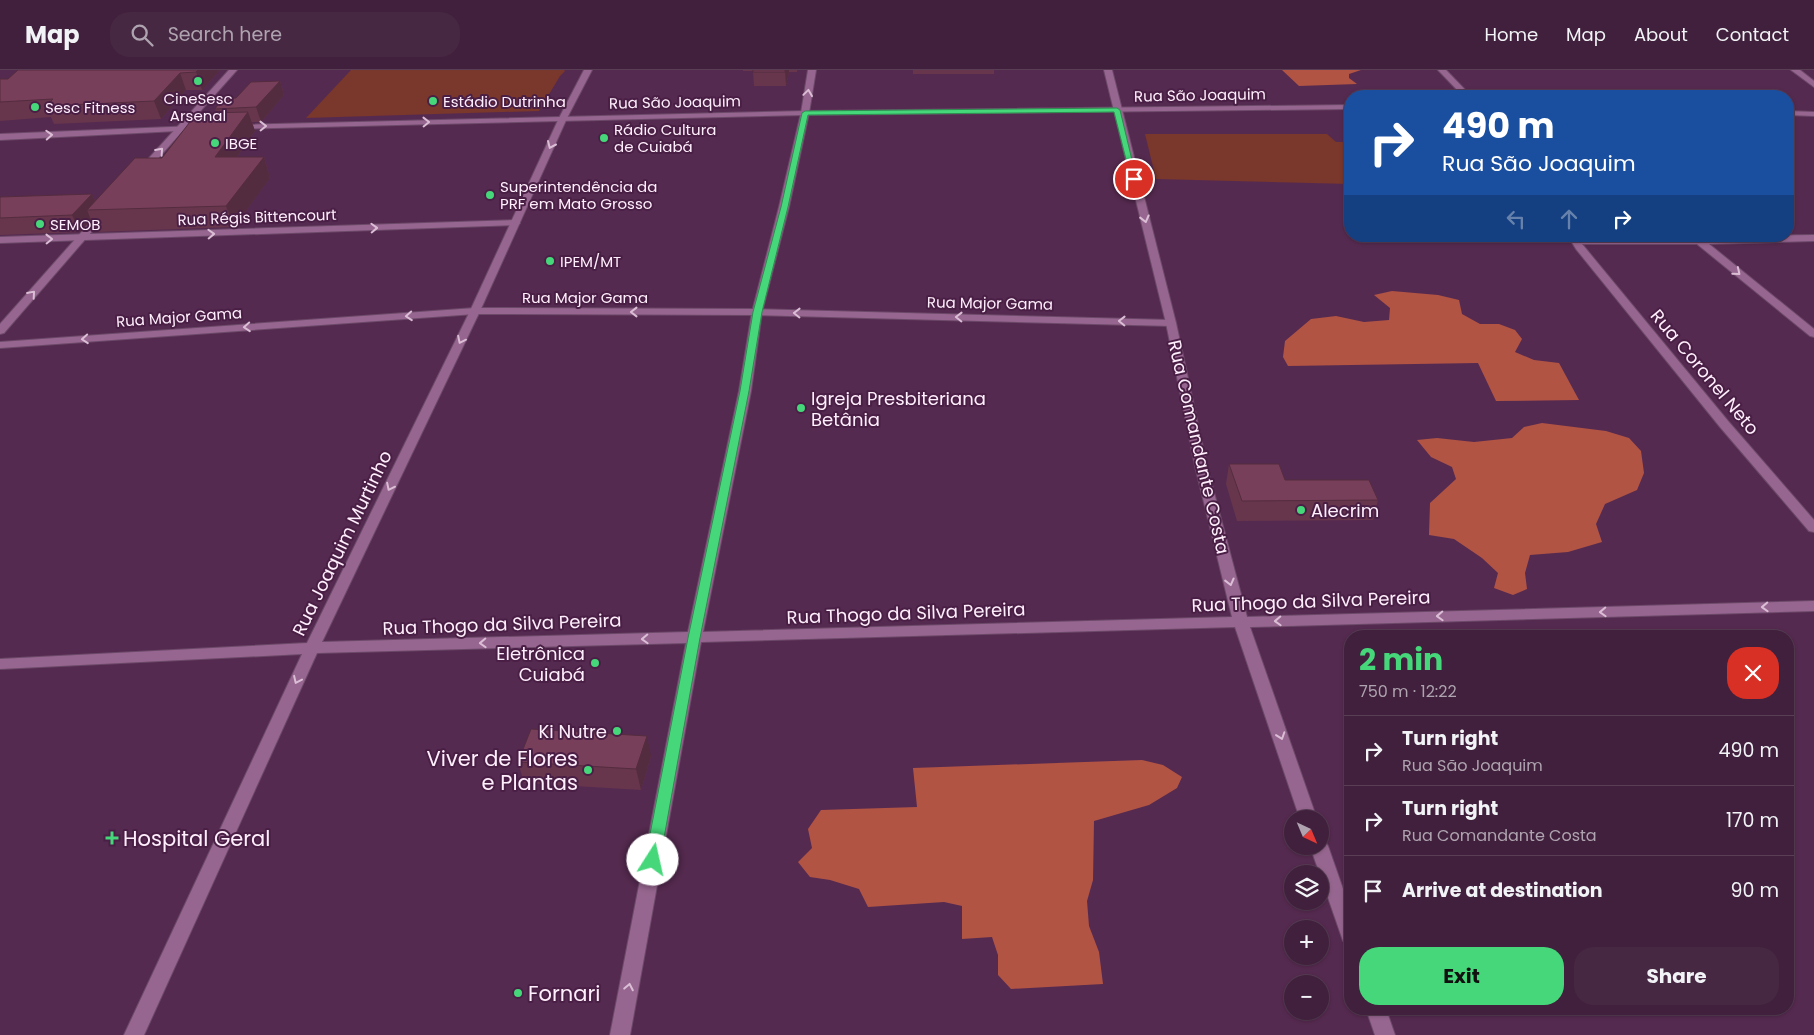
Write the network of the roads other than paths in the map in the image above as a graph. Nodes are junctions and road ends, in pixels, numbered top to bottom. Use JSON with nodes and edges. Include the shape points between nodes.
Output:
{"nodes":[{"id":1,"x":232,"y":70,"type":"edge"},
{"id":2,"x":588,"y":70,"type":"edge"},
{"id":3,"x":812,"y":70,"type":"edge"},
{"id":4,"x":1108,"y":70,"type":"edge"},
{"id":5,"x":1442,"y":70,"type":"edge"},
{"id":6,"x":1795,"y":70,"type":"edge"},
{"id":7,"x":1814,"y":85,"type":"edge"},
{"id":8,"x":1461,"y":90,"type":"edge"},
{"id":9,"x":1344,"y":107,"type":"edge"},
{"id":10,"x":1117,"y":110,"type":"junction"},
{"id":11,"x":805,"y":113,"type":"junction"},
{"id":12,"x":1794,"y":113,"type":"edge"},
{"id":13,"x":1814,"y":114,"type":"edge"},
{"id":14,"x":563,"y":118,"type":"junction"},
{"id":15,"x":206,"y":127,"type":"edge"},
{"id":16,"x":226,"y":127,"type":"edge"},
{"id":17,"x":181,"y":128,"type":"junction"},
{"id":18,"x":0,"y":137,"type":"edge"},
{"id":19,"x":138,"y":175,"type":"edge"},
{"id":20,"x":114,"y":202,"type":"edge"},
{"id":21,"x":515,"y":223,"type":"junction"},
{"id":22,"x":1794,"y":238,"type":"edge"},
{"id":23,"x":1814,"y":238,"type":"edge"},
{"id":24,"x":80,"y":239,"type":"junction"},
{"id":25,"x":0,"y":240,"type":"edge"},
{"id":26,"x":1576,"y":242,"type":"edge"},
{"id":27,"x":1702,"y":242,"type":"edge"},
{"id":28,"x":475,"y":311,"type":"junction"},
{"id":29,"x":757,"y":312,"type":"junction"},
{"id":30,"x":1170,"y":323,"type":"junction"},
{"id":31,"x":0,"y":331,"type":"edge"},
{"id":32,"x":1814,"y":334,"type":"edge"},
{"id":33,"x":0,"y":345,"type":"edge"},
{"id":34,"x":1814,"y":528,"type":"edge"},
{"id":35,"x":1814,"y":606,"type":"edge"},
{"id":36,"x":1240,"y":622,"type":"junction"},
{"id":37,"x":694,"y":638,"type":"junction"},
{"id":38,"x":312,"y":648,"type":"junction"},
{"id":39,"x":0,"y":664,"type":"edge"},
{"id":40,"x":1306,"y":810,"type":"edge"},
{"id":41,"x":1322,"y":855,"type":"edge"},
{"id":42,"x":1344,"y":918,"type":"edge"},
{"id":43,"x":1378,"y":1015,"type":"edge"},
{"id":44,"x":134,"y":1035,"type":"edge"},
{"id":45,"x":620,"y":1035,"type":"edge"},
{"id":46,"x":1385,"y":1035,"type":"edge"}],
"edges":[{"from":1,"to":17,"type":"street"},
{"from":2,"to":14,"type":"street","name":"Rua Joaquim Murtinho"},
{"from":11,"to":3,"type":"street","one_way":true},
{"from":4,"to":10,"type":"street","name":"Rua Comandante Costa"},
{"from":5,"to":8,"type":"street"},
{"from":6,"to":7,"type":"street"},
{"from":9,"to":10,"type":"street","name":"Rua São Joaquim"},
{"from":10,"to":11,"type":"street","name":"Rua São Joaquim"},
{"from":10,"to":30,"type":"street","name":"Rua Comandante Costa","one_way":true},
{"from":11,"to":14,"type":"street","name":"Rua São Joaquim"},
{"from":11,"to":29,"type":"street"},
{"from":12,"to":13,"type":"street"},
{"from":16,"to":14,"type":"street","name":"Rua São Joaquim","one_way":true},
{"from":14,"to":21,"type":"street","name":"Rua Joaquim Murtinho","one_way":true},
{"from":15,"to":17,"type":"street"},
{"from":18,"to":17,"type":"street","one_way":true},
{"from":19,"to":17,"type":"street","one_way":true},
{"from":20,"to":24,"type":"street"},
{"from":24,"to":21,"type":"street","name":"Rua Régis Bittencourt","one_way":true},
{"from":21,"to":28,"type":"street","name":"Rua Joaquim Murtinho"},
{"from":22,"to":23,"type":"street"},
{"from":25,"to":24,"type":"street","name":"Rua Régis Bittencourt","one_way":true},
{"from":31,"to":24,"type":"street","one_way":true},
{"from":26,"to":34,"type":"street","name":"Rua Coronel Neto","via":[[1724,424]]},
{"from":27,"to":32,"type":"street","one_way":true},
{"from":29,"to":28,"type":"street","name":"Rua Major Gama","one_way":true},
{"from":28,"to":33,"type":"street","name":"Rua Major Gama","one_way":true},
{"from":28,"to":38,"type":"street","name":"Rua Joaquim Murtinho","one_way":true},
{"from":30,"to":29,"type":"street","name":"Rua Major Gama","one_way":true},
{"from":29,"to":37,"type":"street"},
{"from":30,"to":36,"type":"street","name":"Rua Comandante Costa","one_way":true},
{"from":35,"to":36,"type":"street","name":"Rua Thogo da Silva Pereira","one_way":true},
{"from":36,"to":37,"type":"street","name":"Rua Thogo da Silva Pereira"},
{"from":36,"to":40,"type":"street","name":"Rua Comandante Costa","one_way":true},
{"from":37,"to":38,"type":"street","name":"Rua Thogo da Silva Pereira","one_way":true},
{"from":45,"to":37,"type":"street","one_way":true},
{"from":38,"to":39,"type":"street","name":"Rua Thogo da Silva Pereira"},
{"from":38,"to":44,"type":"street","name":"Rua Joaquim Murtinho","one_way":true},
{"from":41,"to":42,"type":"street"},
{"from":43,"to":46,"type":"street"}]}
